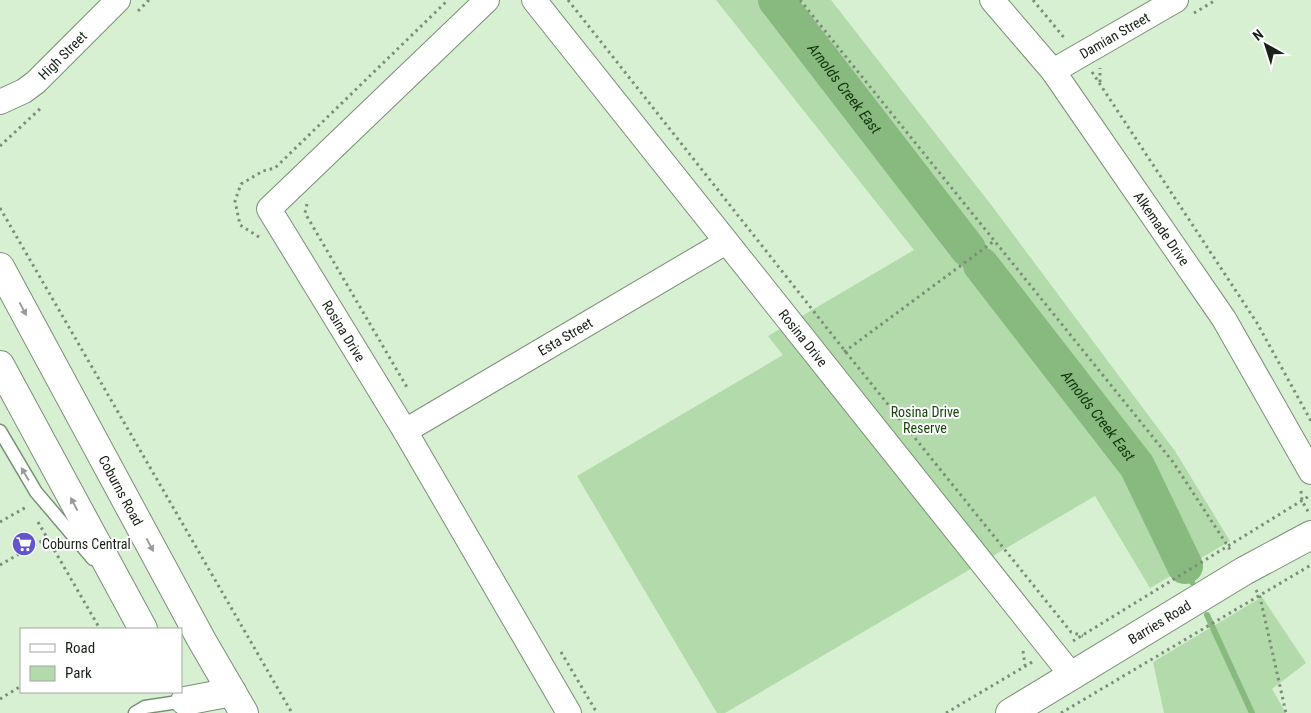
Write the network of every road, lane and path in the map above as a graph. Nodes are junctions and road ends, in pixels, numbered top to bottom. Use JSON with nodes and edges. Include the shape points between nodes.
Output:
{"nodes":[{"id":1,"x":118,"y":0,"type":"edge"},
{"id":2,"x":487,"y":0,"type":"edge"},
{"id":3,"x":534,"y":0,"type":"edge"},
{"id":4,"x":568,"y":0,"type":"edge"},
{"id":5,"x":800,"y":0,"type":"edge"},
{"id":6,"x":992,"y":0,"type":"edge"},
{"id":7,"x":1033,"y":0,"type":"edge"},
{"id":8,"x":1176,"y":0,"type":"edge"},
{"id":9,"x":1079,"y":56,"type":"junction"},
{"id":10,"x":1053,"y":71,"type":"junction"},
{"id":11,"x":0,"y":102,"type":"edge"},
{"id":12,"x":308,"y":200,"type":"dead end"},
{"id":13,"x":0,"y":208,"type":"edge"},
{"id":14,"x":994,"y":241,"type":"junction"},
{"id":15,"x":726,"y":242,"type":"junction"},
{"id":16,"x":0,"y":266,"type":"edge"},
{"id":17,"x":845,"y":351,"type":"junction"},
{"id":18,"x":0,"y":365,"type":"edge"},
{"id":19,"x":825,"y":366,"type":"junction"},
{"id":20,"x":1311,"y":421,"type":"edge"},
{"id":21,"x":415,"y":425,"type":"junction"},
{"id":22,"x":0,"y":431,"type":"edge"},
{"id":23,"x":1311,"y":472,"type":"edge"},
{"id":24,"x":1311,"y":495,"type":"edge"},
{"id":25,"x":24,"y":498,"type":"dead end"},
{"id":26,"x":1302,"y":500,"type":"junction"},
{"id":27,"x":28,"y":506,"type":"junction"},
{"id":28,"x":1311,"y":516,"type":"edge"},
{"id":29,"x":0,"y":522,"type":"edge"},
{"id":30,"x":1311,"y":535,"type":"edge"},
{"id":31,"x":47,"y":538,"type":"junction"},
{"id":32,"x":1228,"y":546,"type":"junction"},
{"id":33,"x":0,"y":565,"type":"edge"},
{"id":34,"x":1311,"y":565,"type":"edge"},
{"id":35,"x":1244,"y":571,"type":"junction"},
{"id":36,"x":122,"y":593,"type":"junction"},
{"id":37,"x":1259,"y":595,"type":"junction"},
{"id":38,"x":99,"y":628,"type":"edge"},
{"id":39,"x":142,"y":628,"type":"edge"},
{"id":40,"x":1083,"y":636,"type":"junction"},
{"id":41,"x":558,"y":646,"type":"dead end"},
{"id":42,"x":1053,"y":652,"type":"junction"},
{"id":43,"x":1073,"y":677,"type":"junction"},
{"id":44,"x":20,"y":687,"type":"edge"},
{"id":45,"x":0,"y":699,"type":"edge"},
{"id":46,"x":238,"y":702,"type":"edge"},
{"id":47,"x":189,"y":705,"type":"edge"},
{"id":48,"x":1070,"y":708,"type":"junction"},
{"id":49,"x":1026,"y":709,"type":"edge"},
{"id":50,"x":134,"y":713,"type":"edge"},
{"id":51,"x":292,"y":713,"type":"edge"},
{"id":52,"x":569,"y":713,"type":"edge"},
{"id":53,"x":597,"y":713,"type":"edge"},
{"id":54,"x":946,"y":713,"type":"edge"},
{"id":55,"x":1062,"y":713,"type":"edge"},
{"id":56,"x":1068,"y":713,"type":"edge"},
{"id":57,"x":1286,"y":713,"type":"edge"}],
"edges":[{"from":1,"to":11,"type":"street","name":"High Street","via":[[36,82]]},
{"from":2,"to":21,"type":"street","name":"Rosina Drive","via":[[269,209]]},
{"from":3,"to":15,"type":"street","name":"Rosina Drive"},
{"from":4,"to":17,"type":"path"},
{"from":5,"to":14,"type":"path"},
{"from":6,"to":10,"type":"street","name":"Alkemade Drive"},
{"from":7,"to":9,"type":"path"},
{"from":8,"to":9,"type":"street","name":"Damian Street"},
{"from":9,"to":10,"type":"street","name":"Damian Street"},
{"from":9,"to":20,"type":"path","via":[[1100,82],[1257,323]]},
{"from":10,"to":23,"type":"street","name":"Alkemade Drive","via":[[1224,319]]},
{"from":12,"to":21,"type":"path","via":[[305,213]]},
{"from":13,"to":51,"type":"path"},
{"from":14,"to":17,"type":"path"},
{"from":14,"to":32,"type":"path","via":[[1173,462]]},
{"from":15,"to":19,"type":"street","name":"Rosina Drive"},
{"from":15,"to":21,"type":"street","name":"Esta Street"},
{"from":16,"to":46,"type":"main road","name":"Coburns Road","one_way":true},
{"from":17,"to":19,"type":"path"},
{"from":17,"to":40,"type":"path","via":[[1071,632]]},
{"from":36,"to":18,"type":"main road","one_way":true},
{"from":19,"to":42,"type":"street","name":"Rosina Drive"},
{"from":21,"to":52,"type":"street","name":"Rosina Drive"},
{"from":36,"to":22,"type":"lane","one_way":true,"via":[[36,492]]},
{"from":24,"to":26,"type":"path"},
{"from":25,"to":27,"type":"path"},
{"from":26,"to":28,"type":"path"},
{"from":26,"to":32,"type":"path"},
{"from":27,"to":29,"type":"path"},
{"from":27,"to":31,"type":"path"},
{"from":30,"to":35,"type":"main road","name":"Barries Road"},
{"from":31,"to":33,"type":"path"},
{"from":31,"to":38,"type":"path"},
{"from":32,"to":35,"type":"path"},
{"from":32,"to":40,"type":"path"},
{"from":34,"to":37,"type":"path"},
{"from":35,"to":37,"type":"path"},
{"from":35,"to":43,"type":"main road","name":"Barries Road"},
{"from":36,"to":39,"type":"main road"},
{"from":37,"to":48,"type":"path"},
{"from":37,"to":57,"type":"path"},
{"from":40,"to":42,"type":"path"},
{"from":41,"to":53,"type":"path"},
{"from":42,"to":43,"type":"street","name":"Rosina Drive"},
{"from":42,"to":54,"type":"path"},
{"from":43,"to":49,"type":"main road","name":"Barries Road"},
{"from":44,"to":45,"type":"path"},
{"from":46,"to":47,"type":"main road"},
{"from":47,"to":50,"type":"lane","via":[[145,707]]},
{"from":48,"to":55,"type":"path"},
{"from":48,"to":56,"type":"path"}]}
